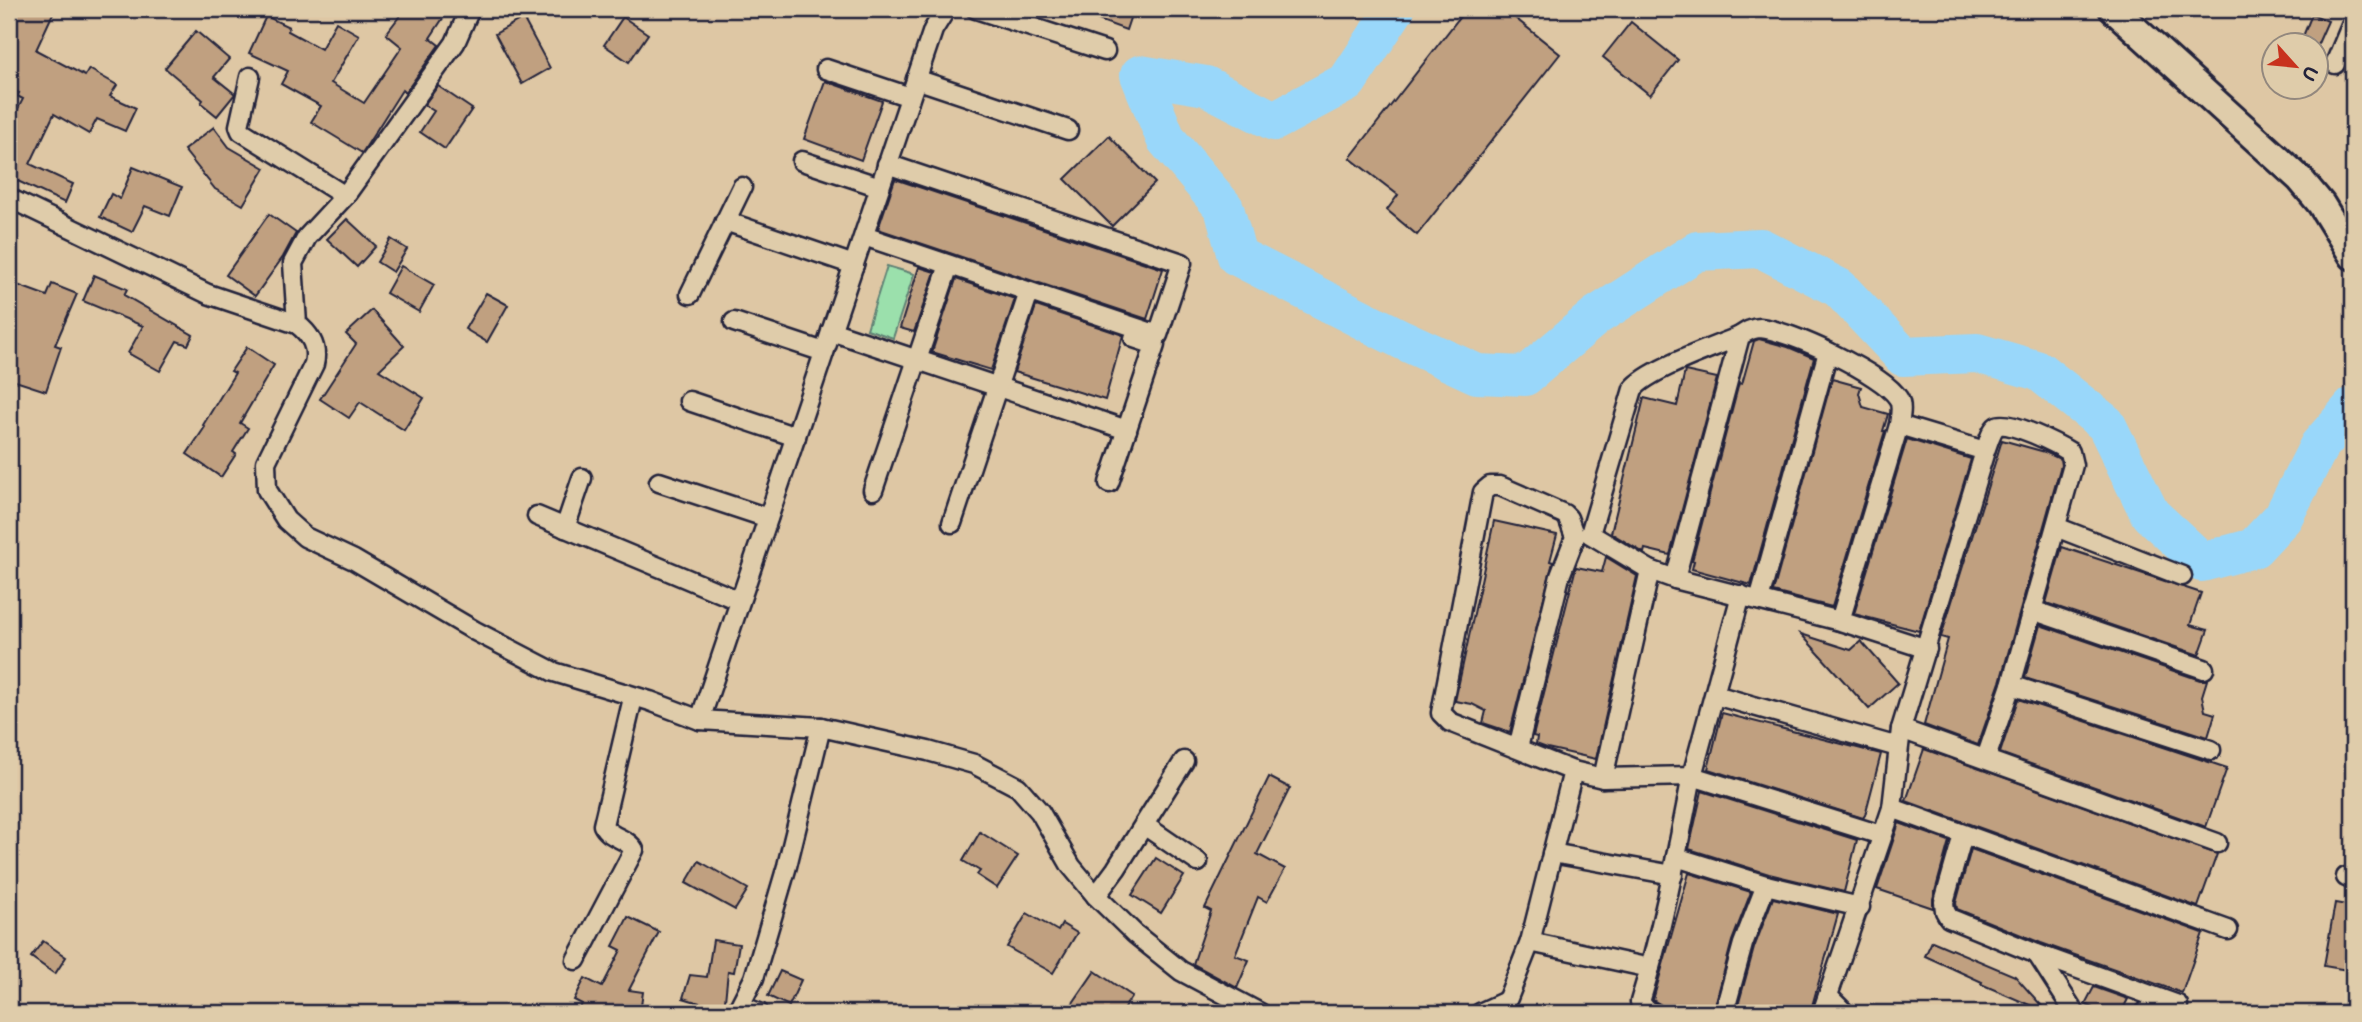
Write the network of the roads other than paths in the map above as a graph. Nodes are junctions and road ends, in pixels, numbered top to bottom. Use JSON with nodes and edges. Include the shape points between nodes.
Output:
{"nodes":[{"id":1,"x":470,"y":9,"type":"edge"},
{"id":2,"x":946,"y":9,"type":"edge"},
{"id":3,"x":976,"y":9,"type":"edge"},
{"id":4,"x":2113,"y":9,"type":"edge"},
{"id":5,"x":2353,"y":21,"type":"edge"},
{"id":6,"x":1105,"y":51,"type":"dead end"},
{"id":7,"x":2335,"y":64,"type":"dead end"},
{"id":8,"x":826,"y":69,"type":"dead end"},
{"id":9,"x":250,"y":77,"type":"dead end"},
{"id":10,"x":916,"y":79,"type":"junction"},
{"id":11,"x":910,"y":97,"type":"junction"},
{"id":12,"x":1068,"y":130,"type":"dead end"},
{"id":13,"x":802,"y":161,"type":"dead end"},
{"id":14,"x":887,"y":164,"type":"junction"},
{"id":15,"x":742,"y":187,"type":"dead end"},
{"id":16,"x":880,"y":187,"type":"junction"},
{"id":17,"x":345,"y":196,"type":"junction"},
{"id":18,"x":9,"y":198,"type":"edge"},
{"id":19,"x":725,"y":221,"type":"junction"},
{"id":20,"x":862,"y":241,"type":"junction"},
{"id":21,"x":2353,"y":256,"type":"edge"},
{"id":22,"x":854,"y":265,"type":"junction"},
{"id":23,"x":947,"y":270,"type":"junction"},
{"id":24,"x":690,"y":294,"type":"dead end"},
{"id":25,"x":1028,"y":297,"type":"junction"},
{"id":26,"x":734,"y":322,"type":"dead end"},
{"id":27,"x":297,"y":324,"type":"junction"},
{"id":28,"x":831,"y":331,"type":"junction"},
{"id":29,"x":1740,"y":336,"type":"junction"},
{"id":30,"x":824,"y":352,"type":"junction"},
{"id":31,"x":1828,"y":352,"type":"junction"},
{"id":32,"x":917,"y":359,"type":"junction"},
{"id":33,"x":998,"y":387,"type":"junction"},
{"id":34,"x":689,"y":401,"type":"dead end"},
{"id":35,"x":1899,"y":425,"type":"junction"},
{"id":36,"x":1126,"y":430,"type":"junction"},
{"id":37,"x":796,"y":437,"type":"junction"},
{"id":38,"x":1985,"y":451,"type":"junction"},
{"id":39,"x":582,"y":478,"type":"dead end"},
{"id":40,"x":659,"y":482,"type":"dead end"},
{"id":41,"x":1108,"y":483,"type":"dead end"},
{"id":42,"x":873,"y":490,"type":"dead end"},
{"id":43,"x":537,"y":516,"type":"dead end"},
{"id":44,"x":768,"y":518,"type":"junction"},
{"id":45,"x":953,"y":523,"type":"dead end"},
{"id":46,"x":2056,"y":527,"type":"junction"},
{"id":47,"x":565,"y":528,"type":"junction"},
{"id":48,"x":1582,"y":536,"type":"junction"},
{"id":49,"x":1650,"y":570,"type":"junction"},
{"id":50,"x":2182,"y":576,"type":"dead end"},
{"id":51,"x":1675,"y":579,"type":"junction"},
{"id":52,"x":1741,"y":594,"type":"junction"},
{"id":53,"x":1759,"y":600,"type":"junction"},
{"id":54,"x":740,"y":601,"type":"junction"},
{"id":55,"x":2032,"y":610,"type":"junction"},
{"id":56,"x":1840,"y":621,"type":"junction"},
{"id":57,"x":1927,"y":649,"type":"junction"},
{"id":58,"x":2204,"y":669,"type":"dead end"},
{"id":59,"x":2011,"y":685,"type":"junction"},
{"id":60,"x":1715,"y":695,"type":"junction"},
{"id":61,"x":633,"y":698,"type":"junction"},
{"id":62,"x":700,"y":719,"type":"junction"},
{"id":63,"x":821,"y":727,"type":"junction"},
{"id":64,"x":1901,"y":729,"type":"junction"},
{"id":65,"x":1898,"y":747,"type":"junction"},
{"id":66,"x":1518,"y":748,"type":"junction"},
{"id":67,"x":2211,"y":750,"type":"dead end"},
{"id":68,"x":1986,"y":758,"type":"junction"},
{"id":69,"x":1184,"y":761,"type":"dead end"},
{"id":70,"x":1573,"y":771,"type":"junction"},
{"id":71,"x":1692,"y":776,"type":"junction"},
{"id":72,"x":1603,"y":778,"type":"junction"},
{"id":73,"x":1892,"y":808,"type":"junction"},
{"id":74,"x":1144,"y":825,"type":"junction"},
{"id":75,"x":1881,"y":835,"type":"junction"},
{"id":76,"x":1963,"y":835,"type":"junction"},
{"id":77,"x":2217,"y":843,"type":"dead end"},
{"id":78,"x":1552,"y":853,"type":"junction"},
{"id":79,"x":1676,"y":857,"type":"junction"},
{"id":80,"x":1198,"y":862,"type":"dead end"},
{"id":81,"x":1673,"y":875,"type":"junction"},
{"id":82,"x":1766,"y":886,"type":"junction"},
{"id":83,"x":1096,"y":896,"type":"junction"},
{"id":84,"x":1860,"y":907,"type":"junction"},
{"id":85,"x":2228,"y":930,"type":"dead end"},
{"id":86,"x":1530,"y":942,"type":"junction"},
{"id":87,"x":2037,"y":954,"type":"junction"},
{"id":88,"x":576,"y":960,"type":"dead end"},
{"id":89,"x":1650,"y":968,"type":"junction"},
{"id":90,"x":2160,"y":999,"type":"junction"},
{"id":91,"x":1825,"y":1005,"type":"edge"},
{"id":92,"x":2178,"y":1006,"type":"dead end"},
{"id":93,"x":739,"y":1010,"type":"edge"},
{"id":94,"x":759,"y":1013,"type":"edge"},
{"id":95,"x":1259,"y":1013,"type":"edge"},
{"id":96,"x":1480,"y":1013,"type":"edge"},
{"id":97,"x":1654,"y":1013,"type":"edge"},
{"id":98,"x":1724,"y":1013,"type":"edge"},
{"id":99,"x":1845,"y":1013,"type":"edge"},
{"id":100,"x":2075,"y":1013,"type":"edge"},
{"id":101,"x":2145,"y":1013,"type":"edge"}],
"edges":[{"from":1,"to":17,"type":"street","via":[[455,43]]},
{"from":2,"to":10,"type":"street","via":[[933,30]]},
{"from":3,"to":6,"type":"street"},
{"from":4,"to":21,"type":"street","via":[[2300,179]]},
{"from":5,"to":7,"type":"street"},
{"from":8,"to":11,"type":"street"},
{"from":9,"to":17,"type":"street","via":[[239,126],[242,131]]},
{"from":10,"to":11,"type":"street"},
{"from":10,"to":12,"type":"street"},
{"from":11,"to":14,"type":"street"},
{"from":13,"to":16,"type":"street"},
{"from":14,"to":16,"type":"street"},
{"from":14,"to":25,"type":"street","via":[[1182,263],[1158,335]]},
{"from":15,"to":19,"type":"street"},
{"from":16,"to":20,"type":"street"},
{"from":17,"to":27,"type":"street","via":[[307,237],[293,262]]},
{"from":18,"to":27,"type":"street","via":[[208,294]]},
{"from":19,"to":22,"type":"street"},
{"from":19,"to":24,"type":"street"},
{"from":20,"to":22,"type":"street"},
{"from":20,"to":23,"type":"street"},
{"from":22,"to":28,"type":"street"},
{"from":23,"to":25,"type":"street"},
{"from":23,"to":32,"type":"street"},
{"from":25,"to":33,"type":"street"},
{"from":25,"to":36,"type":"street","via":[[1155,345]]},
{"from":26,"to":30,"type":"street"},
{"from":27,"to":61,"type":"street","via":[[317,351],[267,462],[267,490],[286,520],[305,537],[554,672]]},
{"from":28,"to":30,"type":"street"},
{"from":28,"to":32,"type":"street"},
{"from":29,"to":31,"type":"street","via":[[1758,328],[1798,337]]},
{"from":29,"to":48,"type":"street","via":[[1660,371],[1633,389]]},
{"from":29,"to":51,"type":"street"},
{"from":30,"to":37,"type":"street"},
{"from":31,"to":35,"type":"street","via":[[1874,377],[1899,398]]},
{"from":31,"to":53,"type":"street"},
{"from":32,"to":33,"type":"street"},
{"from":32,"to":42,"type":"street"},
{"from":33,"to":36,"type":"street"},
{"from":33,"to":45,"type":"street"},
{"from":34,"to":37,"type":"street"},
{"from":35,"to":38,"type":"street"},
{"from":35,"to":56,"type":"street"},
{"from":36,"to":41,"type":"street"},
{"from":37,"to":44,"type":"street"},
{"from":38,"to":46,"type":"street","via":[[1997,426],[2007,424],[2070,452],[2073,465]]},
{"from":38,"to":57,"type":"street"},
{"from":39,"to":47,"type":"street"},
{"from":40,"to":44,"type":"street"},
{"from":43,"to":47,"type":"street"},
{"from":44,"to":54,"type":"street"},
{"from":46,"to":50,"type":"street"},
{"from":46,"to":55,"type":"street"},
{"from":47,"to":54,"type":"street"},
{"from":48,"to":49,"type":"street"},
{"from":48,"to":66,"type":"street","via":[[1560,576]]},
{"from":48,"to":66,"type":"street","via":[[1564,514],[1500,486],[1483,492],[1441,713],[1450,722]]},
{"from":49,"to":51,"type":"street"},
{"from":49,"to":72,"type":"street"},
{"from":51,"to":52,"type":"street"},
{"from":52,"to":53,"type":"street"},
{"from":52,"to":60,"type":"street"},
{"from":53,"to":56,"type":"street"},
{"from":54,"to":62,"type":"street"},
{"from":55,"to":58,"type":"street"},
{"from":55,"to":59,"type":"street"},
{"from":56,"to":57,"type":"street"},
{"from":57,"to":64,"type":"street"},
{"from":59,"to":67,"type":"street"},
{"from":59,"to":68,"type":"street"},
{"from":60,"to":65,"type":"street"},
{"from":60,"to":71,"type":"street"},
{"from":61,"to":62,"type":"street"},
{"from":61,"to":88,"type":"street","via":[[603,825],[634,850]]},
{"from":62,"to":63,"type":"street"},
{"from":63,"to":83,"type":"street","via":[[974,764],[1018,787]]},
{"from":63,"to":93,"type":"street","via":[[787,866],[754,978]]},
{"from":64,"to":65,"type":"street"},
{"from":64,"to":68,"type":"street"},
{"from":65,"to":73,"type":"street"},
{"from":66,"to":70,"type":"street"},
{"from":68,"to":77,"type":"street"},
{"from":69,"to":74,"type":"street"},
{"from":70,"to":72,"type":"street"},
{"from":70,"to":78,"type":"street"},
{"from":71,"to":72,"type":"street"},
{"from":71,"to":75,"type":"street"},
{"from":71,"to":79,"type":"street"},
{"from":73,"to":75,"type":"street"},
{"from":73,"to":76,"type":"street"},
{"from":74,"to":80,"type":"street"},
{"from":74,"to":83,"type":"street"},
{"from":75,"to":84,"type":"street"},
{"from":76,"to":85,"type":"street"},
{"from":76,"to":87,"type":"street","via":[[1945,911],[1950,918]]},
{"from":78,"to":81,"type":"street"},
{"from":78,"to":86,"type":"street"},
{"from":79,"to":81,"type":"street"},
{"from":79,"to":82,"type":"street"},
{"from":81,"to":89,"type":"street"},
{"from":82,"to":84,"type":"street"},
{"from":82,"to":98,"type":"street"},
{"from":83,"to":95,"type":"street","via":[[1181,971]]},
{"from":84,"to":91,"type":"street"},
{"from":86,"to":89,"type":"street"},
{"from":86,"to":96,"type":"street","via":[[1508,998]]},
{"from":87,"to":90,"type":"street"},
{"from":87,"to":100,"type":"street"},
{"from":89,"to":97,"type":"street","via":[[1640,1002]]},
{"from":90,"to":92,"type":"street"},
{"from":90,"to":101,"type":"street"},
{"from":91,"to":99,"type":"street"},
{"from":93,"to":94,"type":"street"}]}
